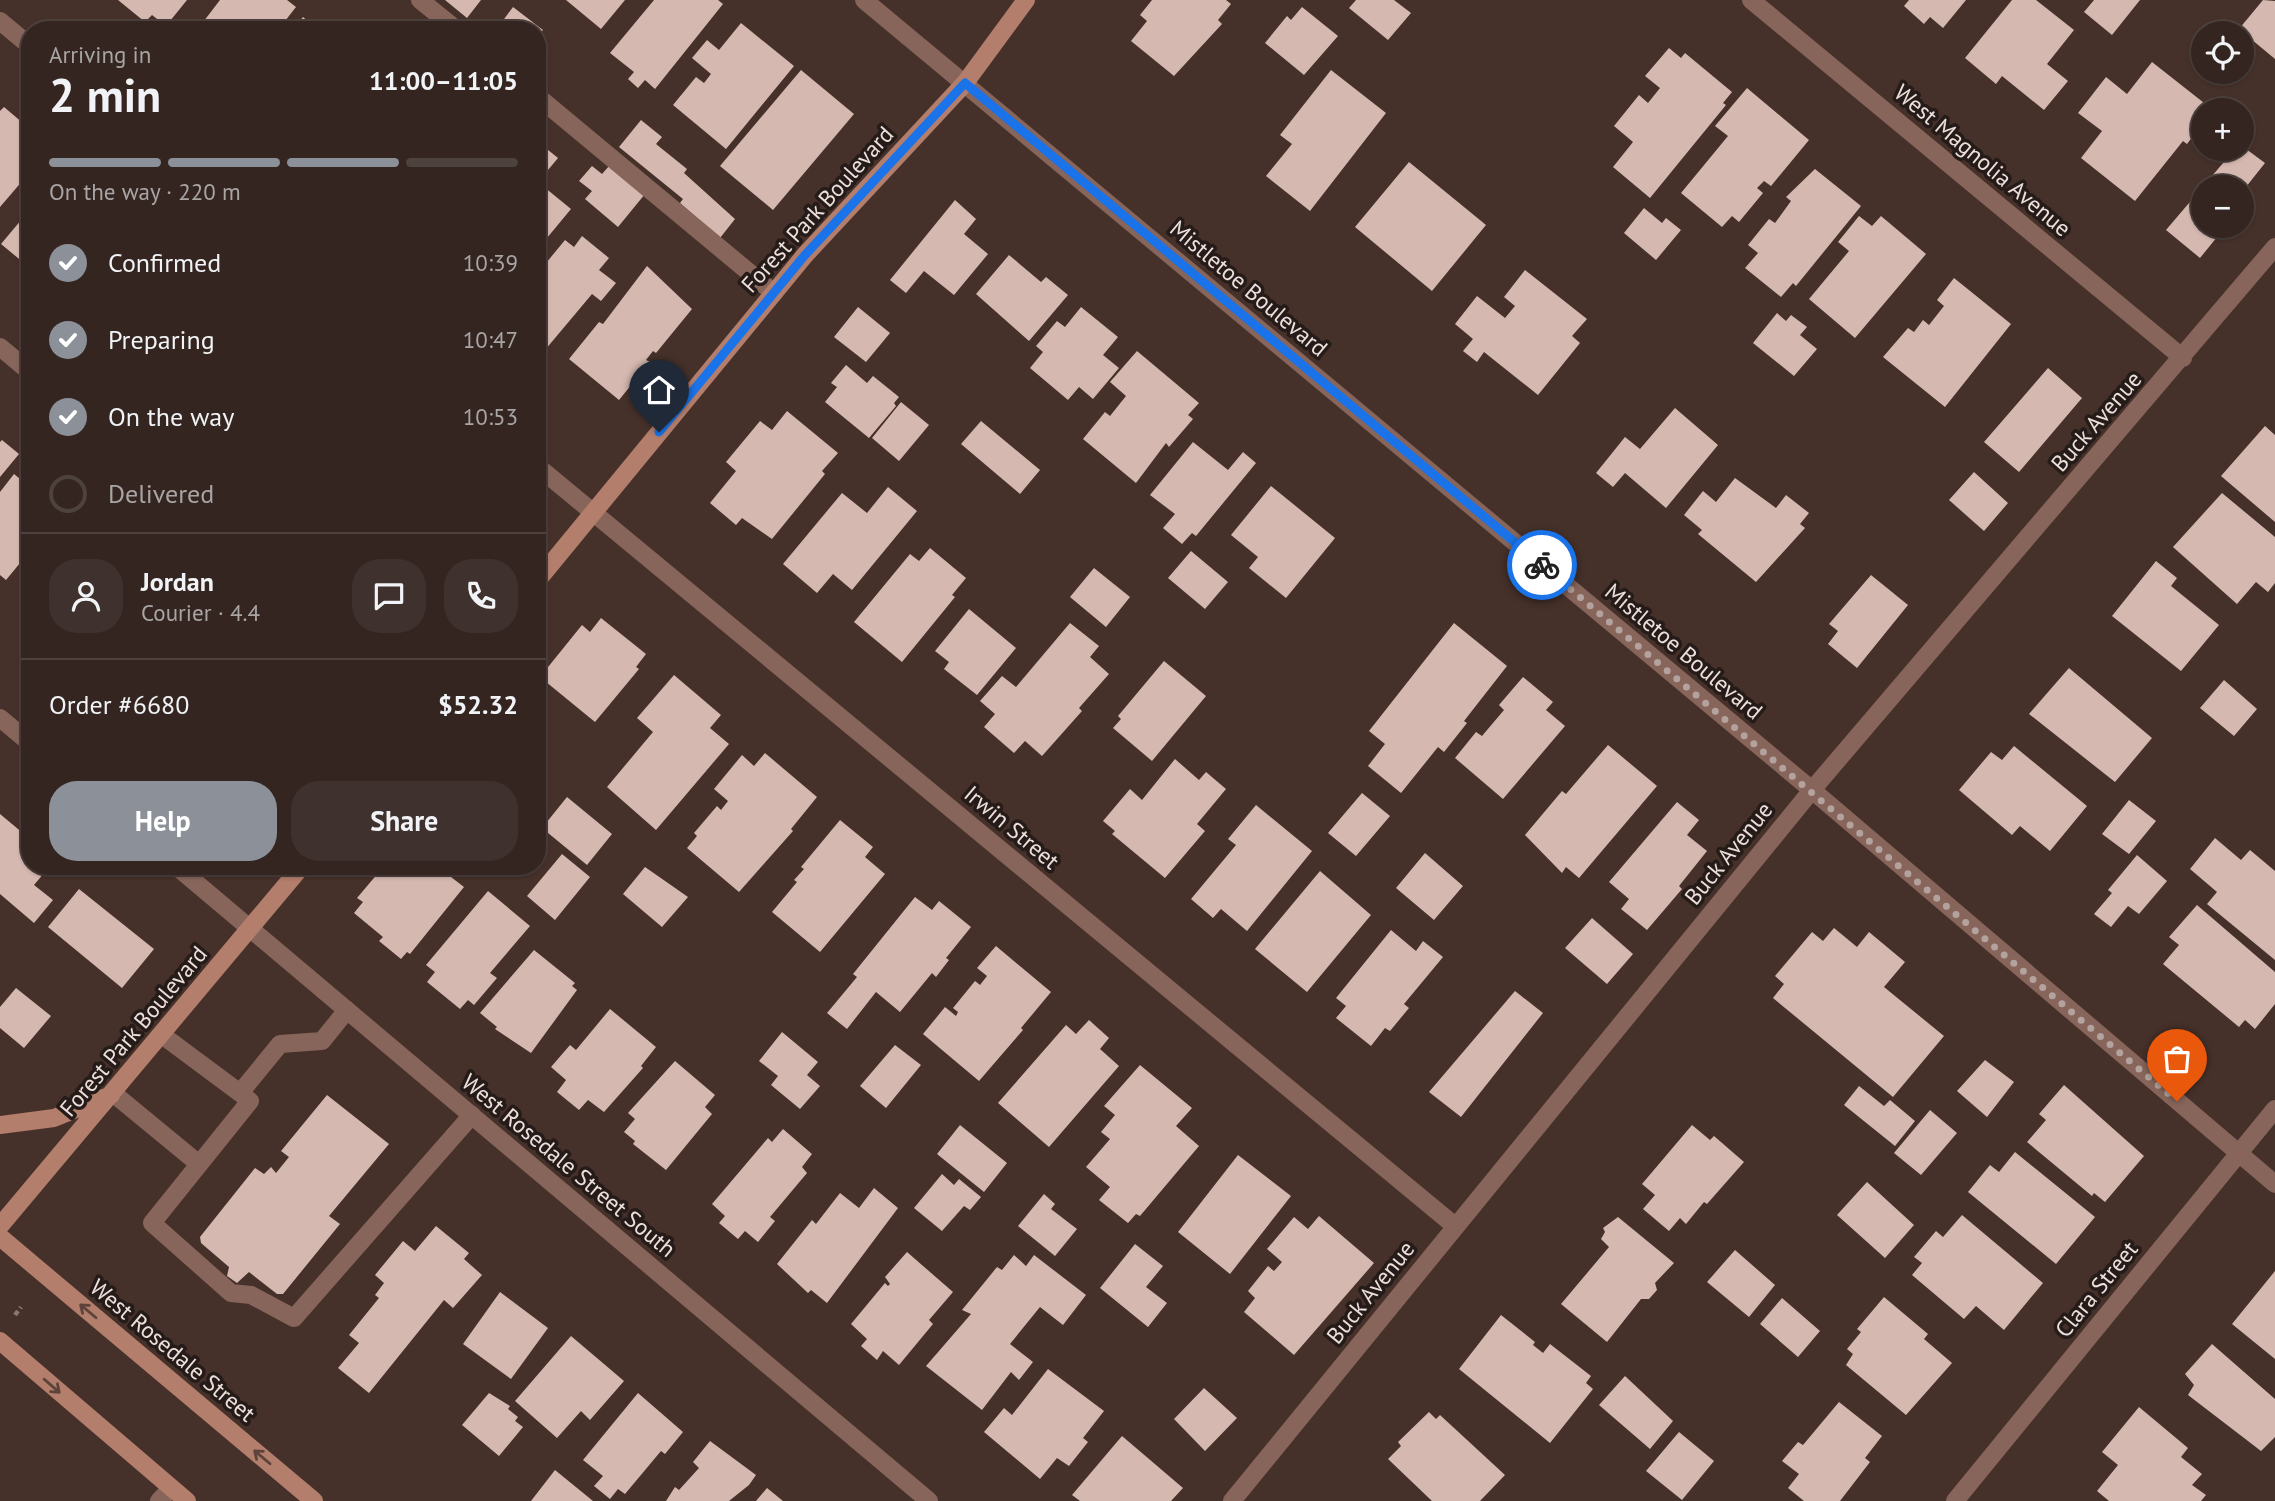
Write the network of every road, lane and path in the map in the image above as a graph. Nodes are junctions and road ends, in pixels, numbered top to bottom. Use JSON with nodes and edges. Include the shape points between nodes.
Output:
{"nodes":[{"id":1,"x":420,"y":0,"type":"edge"},
{"id":2,"x":864,"y":0,"type":"edge"},
{"id":3,"x":1026,"y":0,"type":"edge"},
{"id":4,"x":1751,"y":0,"type":"edge"},
{"id":5,"x":0,"y":21,"type":"edge"},
{"id":6,"x":446,"y":21,"type":"edge"},
{"id":7,"x":21,"y":38,"type":"edge"},
{"id":8,"x":965,"y":83,"type":"junction"},
{"id":9,"x":546,"y":103,"type":"edge"},
{"id":10,"x":2275,"y":247,"type":"edge"},
{"id":11,"x":774,"y":293,"type":"junction"},
{"id":12,"x":0,"y":347,"type":"edge"},
{"id":13,"x":2183,"y":358,"type":"junction"},
{"id":14,"x":21,"y":364,"type":"edge"},
{"id":15,"x":546,"y":473,"type":"edge"},
{"id":16,"x":593,"y":512,"type":"junction"},
{"id":17,"x":546,"y":570,"type":"edge"},
{"id":18,"x":0,"y":718,"type":"edge"},
{"id":19,"x":21,"y":736,"type":"edge"},
{"id":20,"x":1812,"y":790,"type":"junction"},
{"id":21,"x":187,"y":875,"type":"edge"},
{"id":22,"x":294,"y":875,"type":"edge"},
{"id":23,"x":249,"y":928,"type":"junction"},
{"id":24,"x":347,"y":1010,"type":"junction"},
{"id":25,"x":162,"y":1035,"type":"junction"},
{"id":26,"x":240,"y":1093,"type":"junction"},
{"id":27,"x":114,"y":1094,"type":"junction"},
{"id":28,"x":2275,"y":1109,"type":"edge"},
{"id":29,"x":472,"y":1115,"type":"junction"},
{"id":30,"x":0,"y":1125,"type":"edge"},
{"id":31,"x":2238,"y":1153,"type":"junction"},
{"id":32,"x":199,"y":1164,"type":"junction"},
{"id":33,"x":2275,"y":1184,"type":"edge"},
{"id":34,"x":0,"y":1226,"type":"edge"},
{"id":35,"x":1455,"y":1226,"type":"junction"},
{"id":36,"x":0,"y":1237,"type":"edge"},
{"id":37,"x":21,"y":1307,"type":"dead end"},
{"id":38,"x":15,"y":1315,"type":"dead end"},
{"id":39,"x":0,"y":1341,"type":"edge"},
{"id":40,"x":165,"y":1494,"type":"edge"},
{"id":41,"x":187,"y":1501,"type":"edge"},
{"id":42,"x":314,"y":1501,"type":"edge"},
{"id":43,"x":929,"y":1501,"type":"edge"},
{"id":44,"x":1232,"y":1501,"type":"edge"},
{"id":45,"x":1955,"y":1501,"type":"edge"}],
"edges":[{"from":1,"to":6,"type":"street"},
{"from":2,"to":8,"type":"street","name":"Mistletoe Boulevard"},
{"from":3,"to":8,"type":"main road","name":"Forest Park Boulevard"},
{"from":4,"to":13,"type":"street","name":"West Magnolia Avenue"},
{"from":5,"to":7,"type":"street"},
{"from":8,"to":11,"type":"main road","name":"Forest Park Boulevard"},
{"from":8,"to":20,"type":"street","name":"Mistletoe Boulevard"},
{"from":9,"to":11,"type":"street"},
{"from":10,"to":13,"type":"street","name":"Buck Avenue"},
{"from":11,"to":16,"type":"main road","name":"Forest Park Boulevard"},
{"from":12,"to":14,"type":"street"},
{"from":13,"to":20,"type":"street","name":"Buck Avenue"},
{"from":15,"to":16,"type":"street","name":"Irwin Street"},
{"from":16,"to":17,"type":"main road","name":"Forest Park Boulevard"},
{"from":16,"to":35,"type":"street","name":"Irwin Street"},
{"from":18,"to":19,"type":"street"},
{"from":20,"to":31,"type":"street","name":"Mistletoe Boulevard"},
{"from":20,"to":35,"type":"street","name":"Buck Avenue"},
{"from":21,"to":23,"type":"street","name":"West Rosedale Street South"},
{"from":22,"to":23,"type":"main road","name":"Forest Park Boulevard"},
{"from":23,"to":24,"type":"street","name":"West Rosedale Street South"},
{"from":23,"to":25,"type":"main road","name":"Forest Park Boulevard"},
{"from":24,"to":26,"type":"street","via":[[322,1041],[281,1044]]},
{"from":24,"to":29,"type":"street","name":"West Rosedale Street South"},
{"from":25,"to":26,"type":"street"},
{"from":25,"to":27,"type":"main road","name":"Forest Park Boulevard"},
{"from":26,"to":32,"type":"street","via":[[250,1101]]},
{"from":27,"to":30,"type":"main road","via":[[54,1118]]},
{"from":27,"to":32,"type":"street"},
{"from":27,"to":34,"type":"main road","name":"Forest Park Boulevard"},
{"from":28,"to":31,"type":"street","name":"Clara Street"},
{"from":29,"to":32,"type":"street","via":[[294,1318],[251,1295],[231,1293],[152,1223]]},
{"from":29,"to":43,"type":"street","name":"West Rosedale Street South"},
{"from":31,"to":33,"type":"street","name":"Mistletoe Boulevard"},
{"from":31,"to":45,"type":"street","name":"Clara Street"},
{"from":35,"to":44,"type":"street","name":"Buck Avenue"},
{"from":42,"to":36,"type":"main road","name":"West Rosedale Street","one_way":true},
{"from":37,"to":38,"type":"path"},
{"from":39,"to":40,"type":"main road","one_way":true},
{"from":40,"to":41,"type":"main road"}]}
